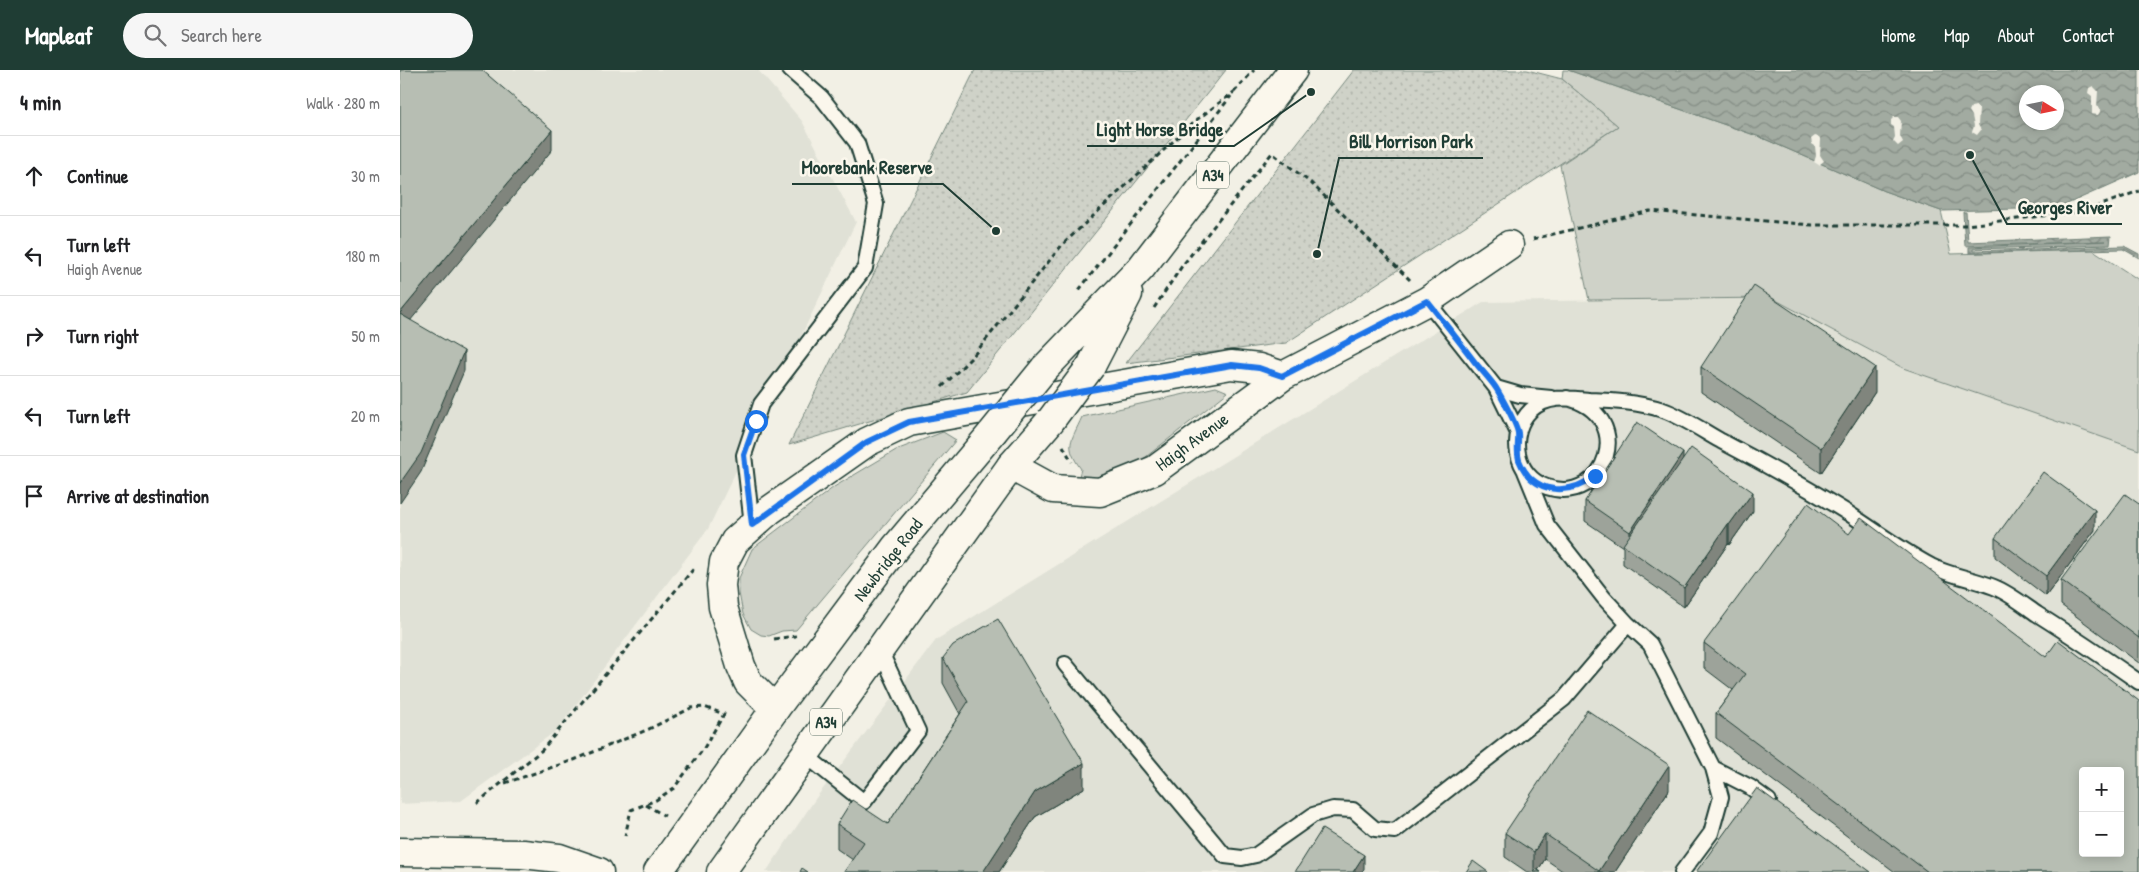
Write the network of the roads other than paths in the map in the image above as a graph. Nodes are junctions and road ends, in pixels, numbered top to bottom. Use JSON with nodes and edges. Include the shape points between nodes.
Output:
{"nodes":[{"id":1,"x":790,"y":70,"type":"edge"},
{"id":2,"x":1289,"y":75,"type":"edge"},
{"id":3,"x":1509,"y":245,"type":"road end"},
{"id":4,"x":1141,"y":268,"type":"junction"},
{"id":5,"x":1427,"y":301,"type":"junction"},
{"id":6,"x":1282,"y":376,"type":"junction"},
{"id":7,"x":1496,"y":388,"type":"junction"},
{"id":8,"x":1560,"y":398,"type":"junction"},
{"id":9,"x":1518,"y":433,"type":"junction"},
{"id":10,"x":1011,"y":466,"type":"junction"},
{"id":11,"x":1525,"y":471,"type":"junction"},
{"id":12,"x":752,"y":525,"type":"junction"},
{"id":13,"x":1628,"y":624,"type":"junction"},
{"id":14,"x":879,"y":648,"type":"junction"},
{"id":15,"x":1065,"y":664,"type":"dead end"},
{"id":16,"x":2139,"y":682,"type":"edge"},
{"id":17,"x":775,"y":709,"type":"junction"},
{"id":18,"x":804,"y":754,"type":"junction"},
{"id":19,"x":1714,"y":768,"type":"junction"},
{"id":20,"x":1781,"y":810,"type":"edge"},
{"id":21,"x":400,"y":852,"type":"edge"},
{"id":22,"x":599,"y":872,"type":"edge"},
{"id":23,"x":658,"y":872,"type":"edge"},
{"id":24,"x":720,"y":872,"type":"edge"},
{"id":25,"x":1682,"y":872,"type":"edge"}],
"edges":[{"from":1,"to":12,"type":"lane","via":[[822,98],[857,143],[876,204],[865,268],[761,404],[744,455]]},
{"from":2,"to":4,"type":"main road","name":"Newbridge Road","number":"A34"},
{"from":3,"to":5,"type":"main road","name":"Haigh Avenue"},
{"from":4,"to":10,"type":"main road","name":"Newbridge Road","number":"A34","bridge":true,"via":[[1091,366]]},
{"from":4,"to":17,"type":"main road","name":"Newbridge Road","number":"A34","bridge":true,"via":[[1044,369],[895,548]]},
{"from":5,"to":6,"type":"main road","name":"Haigh Avenue"},
{"from":5,"to":7,"type":"lane"},
{"from":6,"to":10,"type":"main road","name":"Haigh Avenue","via":[[1156,470],[1100,492],[1053,489]]},
{"from":6,"to":12,"type":"main road","via":[[1259,368],[1232,365],[909,422],[867,442]]},
{"from":7,"to":8,"type":"lane","via":[[1520,395]]},
{"from":7,"to":9,"type":"lane"},
{"from":8,"to":9,"type":"lane","via":[[1541,403],[1531,411]]},
{"from":8,"to":11,"type":"lane","via":[[1585,404],[1599,416],[1608,440],[1603,465],[1584,484],[1566,489],[1546,487]]},
{"from":8,"to":16,"type":"lane","via":[[1631,402],[1665,411],[1792,478],[1932,566],[1996,588]]},
{"from":9,"to":11,"type":"lane","via":[[1516,446]]},
{"from":10,"to":14,"type":"main road","name":"Newbridge Road","number":"A34"},
{"from":11,"to":13,"type":"lane","via":[[1548,525]]},
{"from":12,"to":17,"type":"main road","via":[[735,541],[724,562],[723,607],[748,682]]},
{"from":13,"to":15,"type":"lane","via":[[1564,699],[1395,831],[1376,829],[1353,810],[1333,809],[1313,815],[1256,855],[1242,858],[1224,856]]},
{"from":13,"to":19,"type":"lane","via":[[1650,644]]},
{"from":14,"to":18,"type":"main road","name":"Newbridge Road","number":"A34"},
{"from":14,"to":18,"type":"lane","via":[[918,731],[864,802]]},
{"from":17,"to":23,"type":"main road","name":"Newbridge Road","number":"A34"},
{"from":18,"to":24,"type":"main road","name":"Newbridge Road","number":"A34"},
{"from":19,"to":20,"type":"lane","via":[[1750,787]]},
{"from":19,"to":25,"type":"lane","via":[[1721,797],[1711,833]]},
{"from":21,"to":22,"type":"main road","via":[[523,854],[559,858]]}]}
